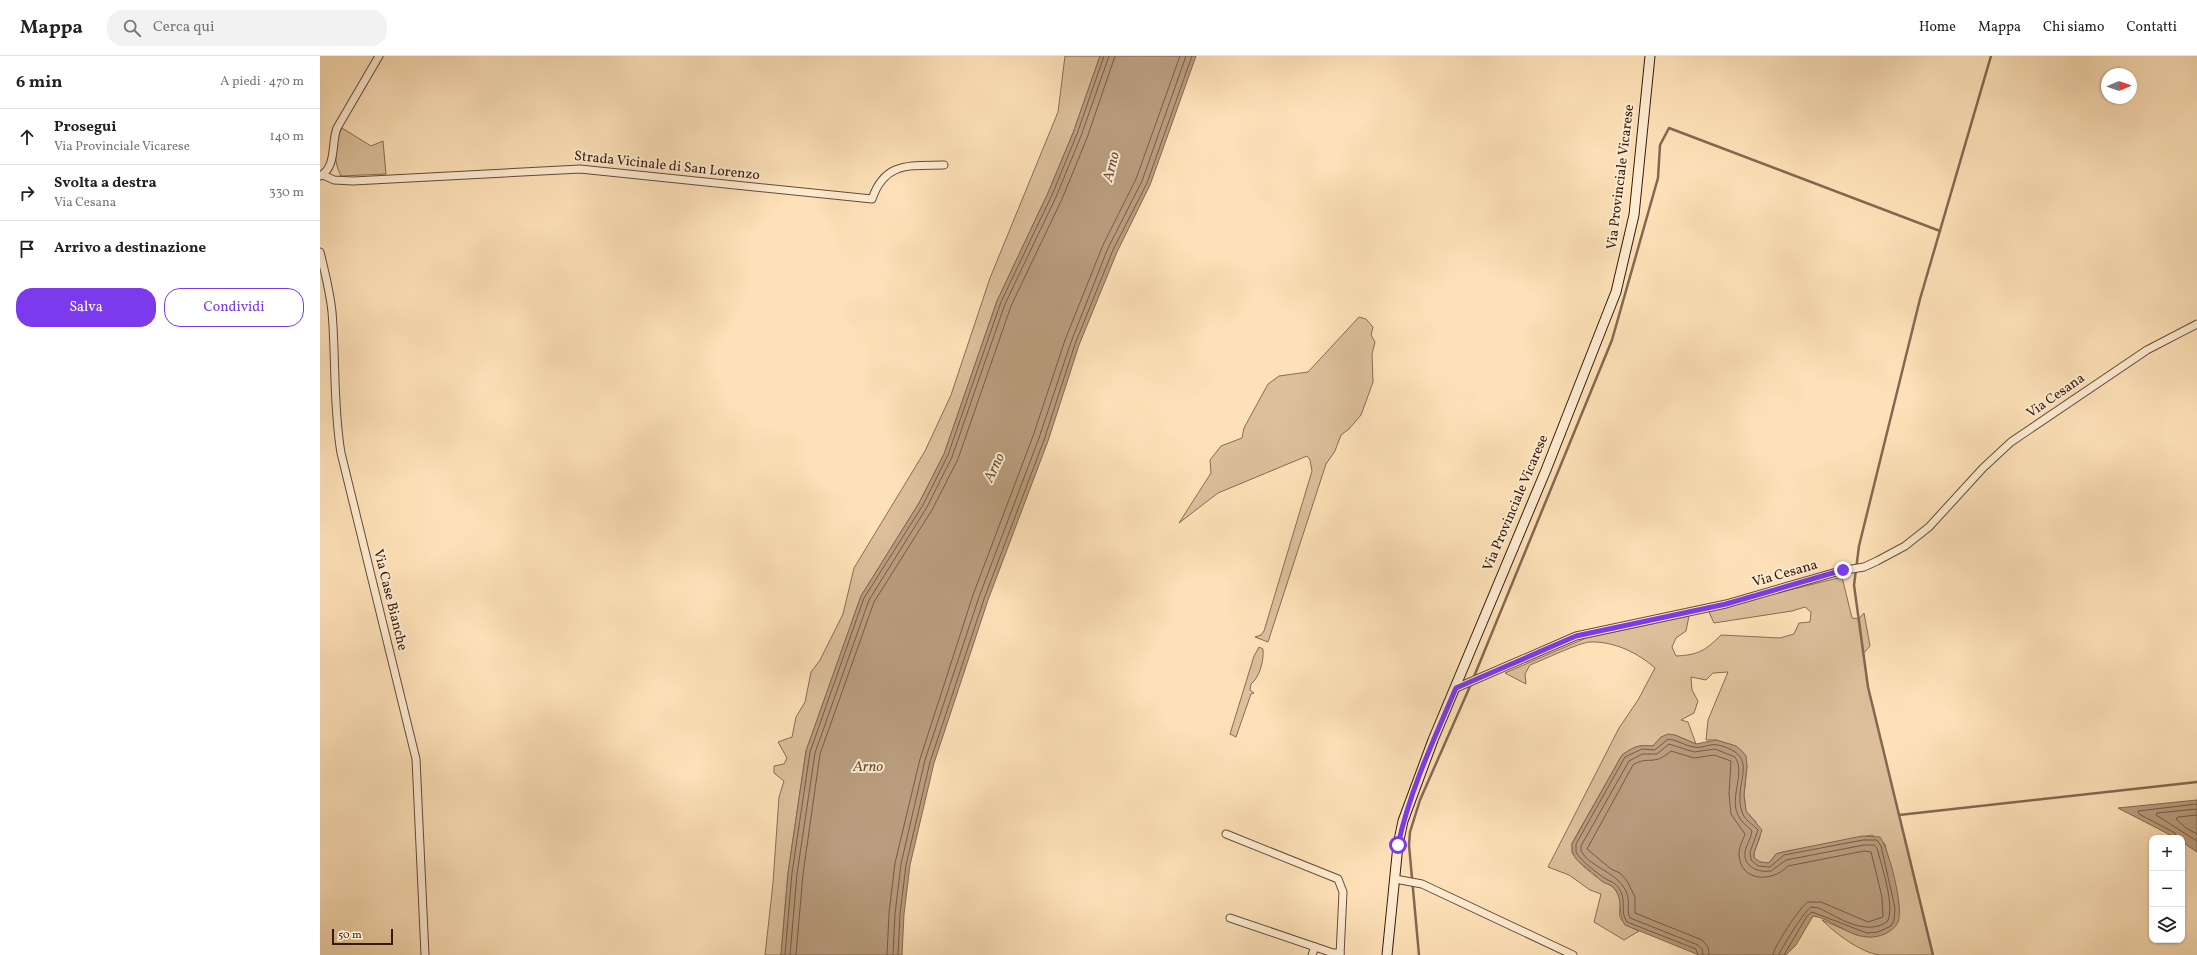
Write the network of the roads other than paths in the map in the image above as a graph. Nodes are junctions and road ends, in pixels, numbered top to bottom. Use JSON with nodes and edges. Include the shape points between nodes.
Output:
{"nodes":[{"id":1,"x":379,"y":56,"type":"edge"},
{"id":2,"x":1650,"y":56,"type":"edge"},
{"id":3,"x":944,"y":165,"type":"dead end"},
{"id":4,"x":322,"y":176,"type":"edge"},
{"id":5,"x":320,"y":252,"type":"edge"},
{"id":6,"x":2197,"y":324,"type":"edge"},
{"id":7,"x":1456,"y":688,"type":"junction"},
{"id":8,"x":1226,"y":834,"type":"dead end"},
{"id":9,"x":1396,"y":879,"type":"junction"},
{"id":10,"x":1230,"y":918,"type":"dead end"},
{"id":11,"x":1315,"y":946,"type":"junction"},
{"id":12,"x":1340,"y":954,"type":"edge"},
{"id":13,"x":425,"y":955,"type":"edge"},
{"id":14,"x":1312,"y":955,"type":"edge"},
{"id":15,"x":1387,"y":955,"type":"edge"},
{"id":16,"x":1574,"y":955,"type":"edge"}],
"edges":[{"from":1,"to":4,"type":"street","via":[[337,128],[332,144],[331,161]]},
{"from":2,"to":7,"type":"main road","name":"Via Provinciale Vicarese","via":[[1634,215],[1616,292]]},
{"from":3,"to":4,"type":"street","name":"Strada Vicinale di San Lorenzo","via":[[907,166],[893,170],[880,181],[872,199],[580,169],[353,181],[334,180]]},
{"from":5,"to":13,"type":"street","name":"Via Case Bianche","via":[[332,312],[336,418],[340,453],[416,758]]},
{"from":6,"to":7,"type":"street","name":"Via Cesana","via":[[2147,350],[2011,442],[1920,535],[1895,551],[1855,569],[1726,604],[1576,636]]},
{"from":7,"to":9,"type":"main road","name":"Via Provinciale Vicarese","via":[[1433,740],[1403,821],[1398,845]]},
{"from":8,"to":12,"type":"street","via":[[1338,879],[1343,892]]},
{"from":9,"to":15,"type":"main road","name":"Via Provinciale Vicarese"},
{"from":9,"to":16,"type":"street","via":[[1414,882]]},
{"from":10,"to":11,"type":"street"},
{"from":11,"to":12,"type":"street"},
{"from":11,"to":14,"type":"street"}]}
